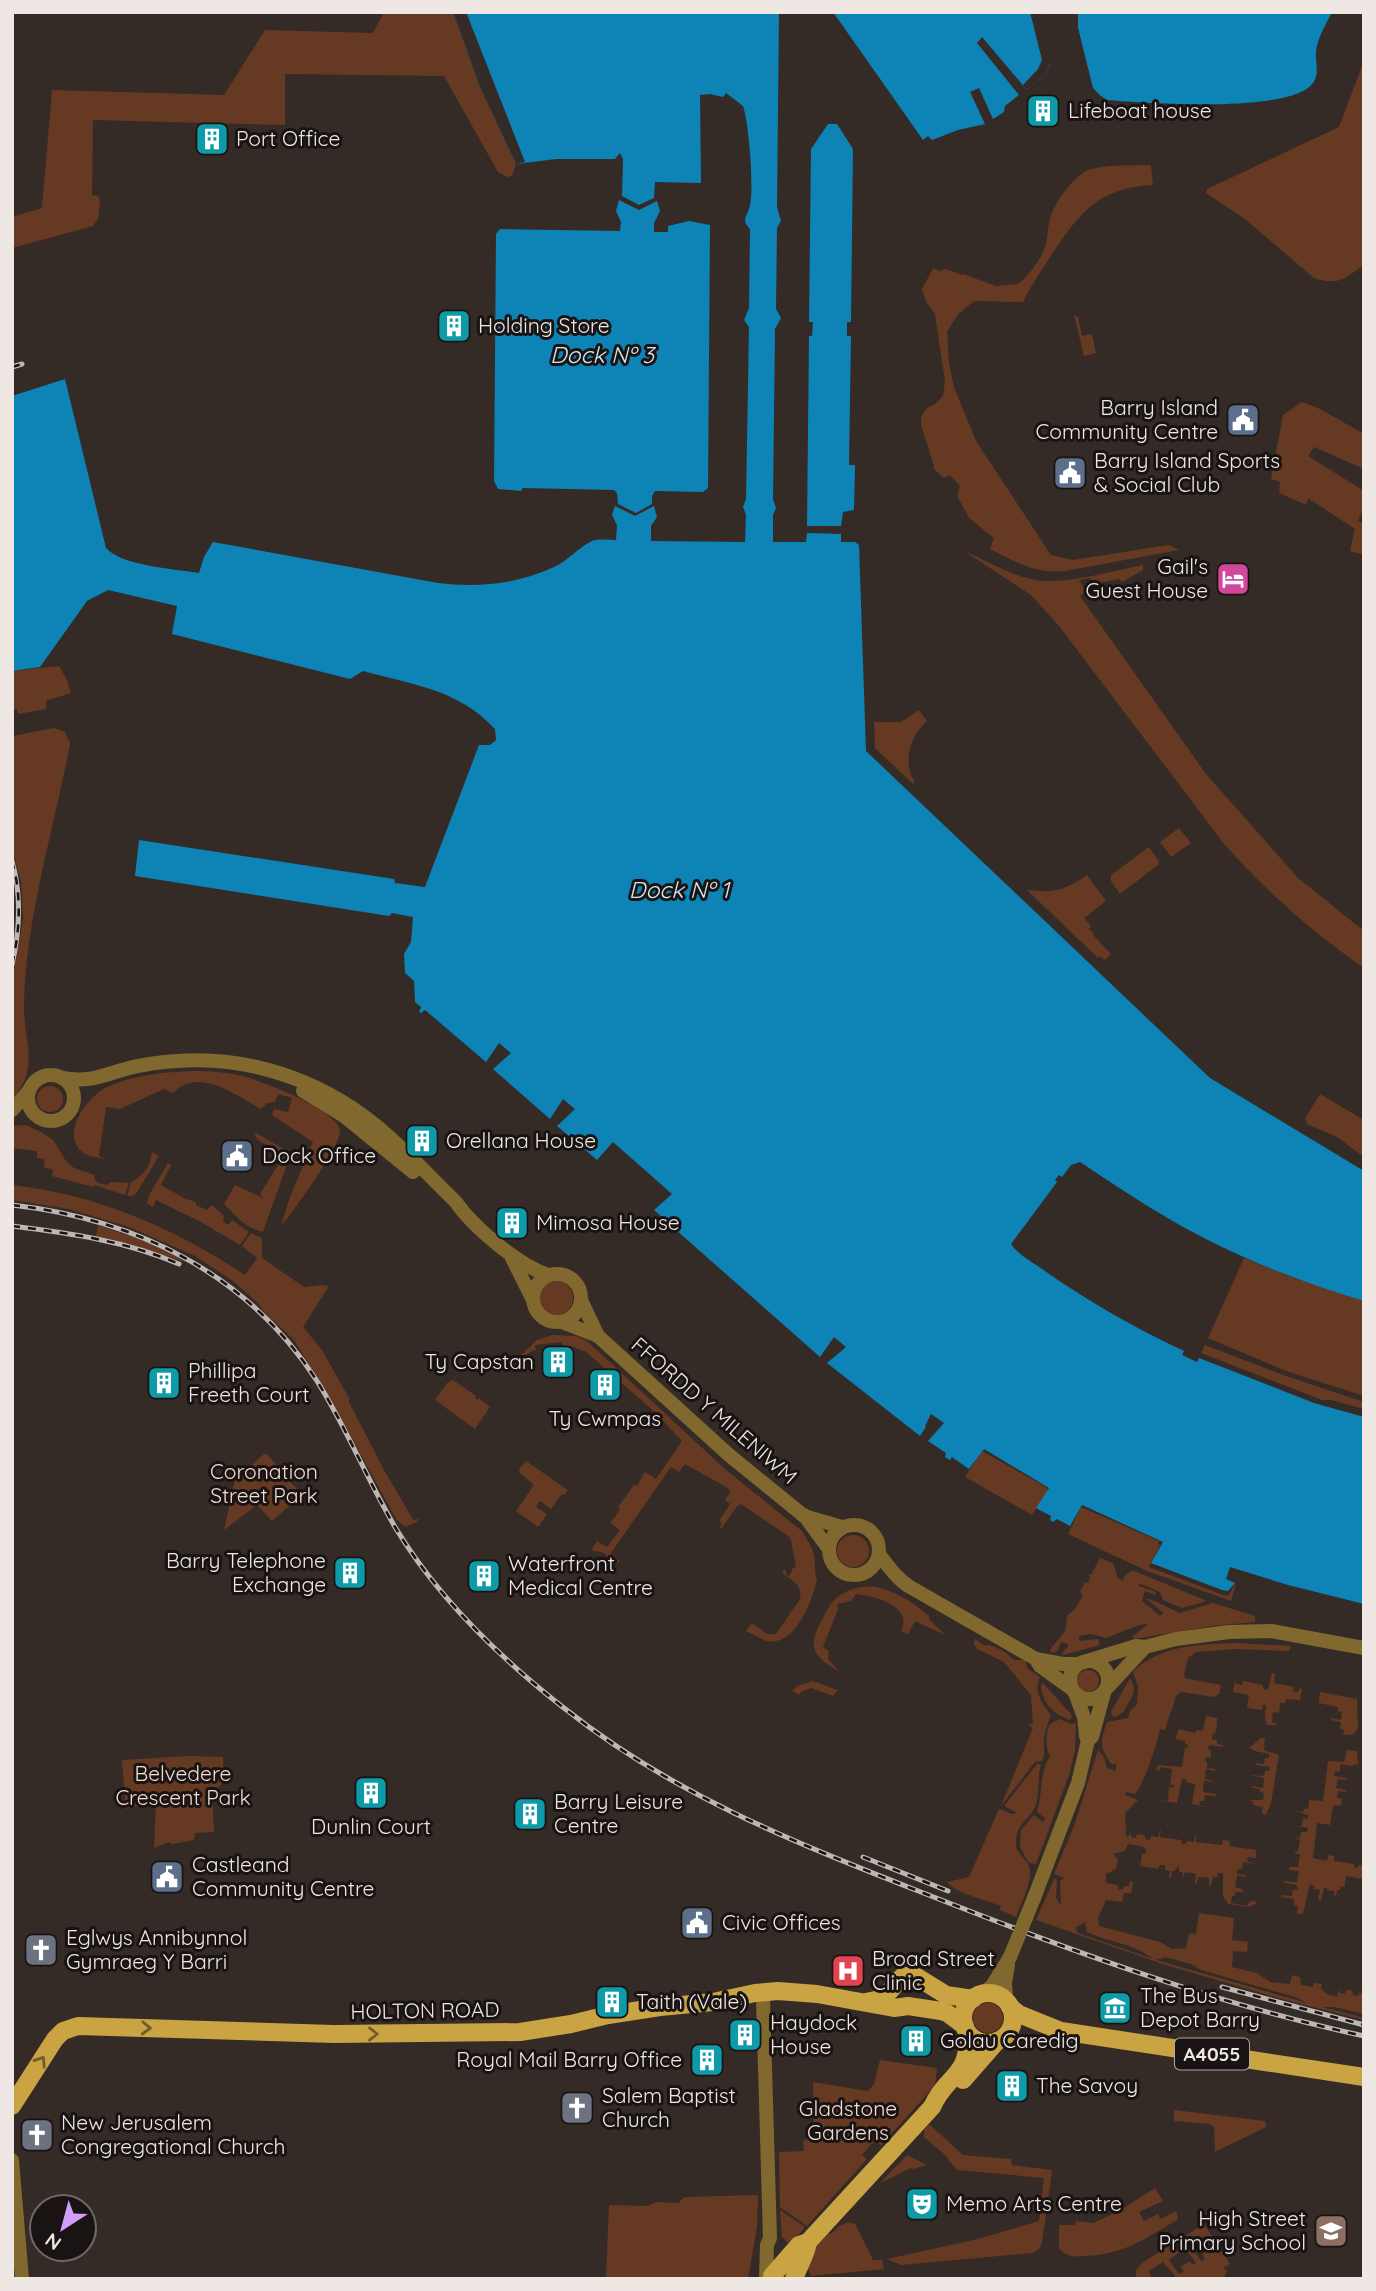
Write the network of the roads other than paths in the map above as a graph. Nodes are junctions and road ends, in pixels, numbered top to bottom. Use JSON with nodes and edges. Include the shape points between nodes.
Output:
{"nodes":[{"id":1,"x":62,"y":1078,"type":"junction"},
{"id":2,"x":99,"y":1078,"type":"junction"},
{"id":3,"x":28,"y":1092,"type":"junction"},
{"id":4,"x":74,"y":1102,"type":"junction"},
{"id":5,"x":12,"y":1110,"type":"edge"},
{"id":6,"x":12,"y":1116,"type":"edge"},
{"id":7,"x":36,"y":1116,"type":"junction"},
{"id":8,"x":512,"y":1256,"type":"junction"},
{"id":9,"x":548,"y":1275,"type":"junction"},
{"id":10,"x":532,"y":1297,"type":"junction"},
{"id":11,"x":581,"y":1300,"type":"junction"},
{"id":12,"x":562,"y":1322,"type":"junction"},
{"id":13,"x":598,"y":1336,"type":"junction"},
{"id":14,"x":804,"y":1516,"type":"junction"},
{"id":15,"x":842,"y":1527,"type":"junction"},
{"id":16,"x":828,"y":1548,"type":"junction"},
{"id":17,"x":878,"y":1554,"type":"junction"},
{"id":18,"x":863,"y":1574,"type":"junction"},
{"id":19,"x":898,"y":1579,"type":"junction"},
{"id":20,"x":1145,"y":1647,"type":"junction"},
{"id":21,"x":1364,"y":1648,"type":"edge"},
{"id":22,"x":1036,"y":1659,"type":"junction"},
{"id":23,"x":1081,"y":1663,"type":"junction"},
{"id":24,"x":1106,"y":1690,"type":"junction"},
{"id":25,"x":1073,"y":1691,"type":"junction"},
{"id":26,"x":1088,"y":1740,"type":"junction"},
{"id":27,"x":1006,"y":1966,"type":"junction"},
{"id":28,"x":896,"y":1983,"type":"junction"},
{"id":29,"x":769,"y":1992,"type":"junction"},
{"id":30,"x":978,"y":1996,"type":"junction"},
{"id":31,"x":866,"y":2002,"type":"junction"},
{"id":32,"x":1008,"y":2004,"type":"junction"},
{"id":33,"x":908,"y":2007,"type":"junction"},
{"id":34,"x":966,"y":2029,"type":"junction"},
{"id":35,"x":1061,"y":2031,"type":"junction"},
{"id":36,"x":1000,"y":2039,"type":"junction"},
{"id":37,"x":1364,"y":2077,"type":"edge"},
{"id":38,"x":12,"y":2106,"type":"edge"},
{"id":39,"x":932,"y":2107,"type":"junction"},
{"id":40,"x":12,"y":2160,"type":"edge"},
{"id":41,"x":770,"y":2238,"type":"junction"},
{"id":42,"x":779,"y":2276,"type":"edge"},
{"id":43,"x":22,"y":2279,"type":"edge"}],
"edges":[{"from":1,"to":2,"type":"street"},
{"from":1,"to":3,"type":"street","via":[[40,1076]]},
{"from":1,"to":4,"type":"street","via":[[72,1088]]},
{"from":2,"to":4,"type":"street"},
{"from":2,"to":8,"type":"street","via":[[130,1068],[202,1060],[230,1063],[285,1082],[367,1133]]},
{"from":3,"to":5,"type":"street"},
{"from":3,"to":7,"type":"street"},
{"from":4,"to":7,"type":"street","via":[[58,1120]]},
{"from":6,"to":7,"type":"street"},
{"from":8,"to":9,"type":"street"},
{"from":8,"to":10,"type":"street"},
{"from":9,"to":10,"type":"street","via":[[537,1283]]},
{"from":9,"to":11,"type":"street","via":[[558,1273],[573,1279]]},
{"from":10,"to":12,"type":"street","via":[[542,1318]]},
{"from":11,"to":12,"type":"street","via":[[575,1314]]},
{"from":11,"to":13,"type":"street","name":"FFORDD Y MILENIWM"},
{"from":12,"to":13,"type":"street","name":"FFORDD Y MILENIWM"},
{"from":13,"to":14,"type":"street","name":"FFORDD Y MILENIWM"},
{"from":14,"to":15,"type":"street","name":"FFORDD Y MILENIWM"},
{"from":14,"to":16,"type":"street","name":"FFORDD Y MILENIWM"},
{"from":15,"to":16,"type":"street"},
{"from":15,"to":17,"type":"street","via":[[867,1528],[878,1541]]},
{"from":16,"to":18,"type":"street","via":[[831,1562],[841,1572]]},
{"from":17,"to":18,"type":"street"},
{"from":17,"to":19,"type":"street"},
{"from":18,"to":19,"type":"street"},
{"from":19,"to":22,"type":"street"},
{"from":20,"to":21,"type":"street","via":[[1258,1630]]},
{"from":20,"to":23,"type":"street"},
{"from":20,"to":24,"type":"street"},
{"from":22,"to":23,"type":"street"},
{"from":22,"to":25,"type":"street"},
{"from":23,"to":24,"type":"street","via":[[1097,1662],[1106,1670]]},
{"from":23,"to":25,"type":"street","via":[[1071,1673]]},
{"from":24,"to":25,"type":"street","via":[[1089,1700]]},
{"from":24,"to":26,"type":"street"},
{"from":25,"to":26,"type":"street"},
{"from":26,"to":27,"type":"street","bridge":true,"via":[[1078,1783]]},
{"from":27,"to":30,"type":"street"},
{"from":27,"to":32,"type":"street"},
{"from":28,"to":30,"type":"main road","via":[[911,1975],[952,1997]]},
{"from":28,"to":31,"type":"main road","via":[[880,1999]]},
{"from":28,"to":33,"type":"main road","via":[[897,1998]]},
{"from":29,"to":31,"type":"main road","name":"HOLTON ROAD"},
{"from":38,"to":29,"type":"main road","name":"HOLTON ROAD","one_way":true,"via":[[55,2039],[78,2026],[334,2034],[513,2033]]},
{"from":29,"to":41,"type":"street","via":[[763,2010]]},
{"from":30,"to":32,"type":"main road","via":[[999,1996]]},
{"from":30,"to":34,"type":"main road","via":[[964,2010]]},
{"from":31,"to":33,"type":"main road","name":"HOLTON ROAD"},
{"from":32,"to":35,"type":"main road","number":"A4055","via":[[1019,2014]]},
{"from":32,"to":36,"type":"main road","via":[[1012,2024]]},
{"from":33,"to":34,"type":"main road","name":"HOLTON ROAD","via":[[947,2013]]},
{"from":34,"to":36,"type":"main road","via":[[981,2042]]},
{"from":34,"to":39,"type":"main road","via":[[968,2049],[963,2067]]},
{"from":35,"to":36,"type":"main road","number":"A4055"},
{"from":35,"to":37,"type":"main road","number":"A4055"},
{"from":36,"to":39,"type":"main road","via":[[942,2103]]},
{"from":39,"to":42,"type":"main road","via":[[808,2242],[802,2257]]},
{"from":40,"to":43,"type":"street"},
{"from":41,"to":42,"type":"street","via":[[767,2245]]},
{"from":41,"to":42,"type":"street","via":[[775,2241]]}]}
